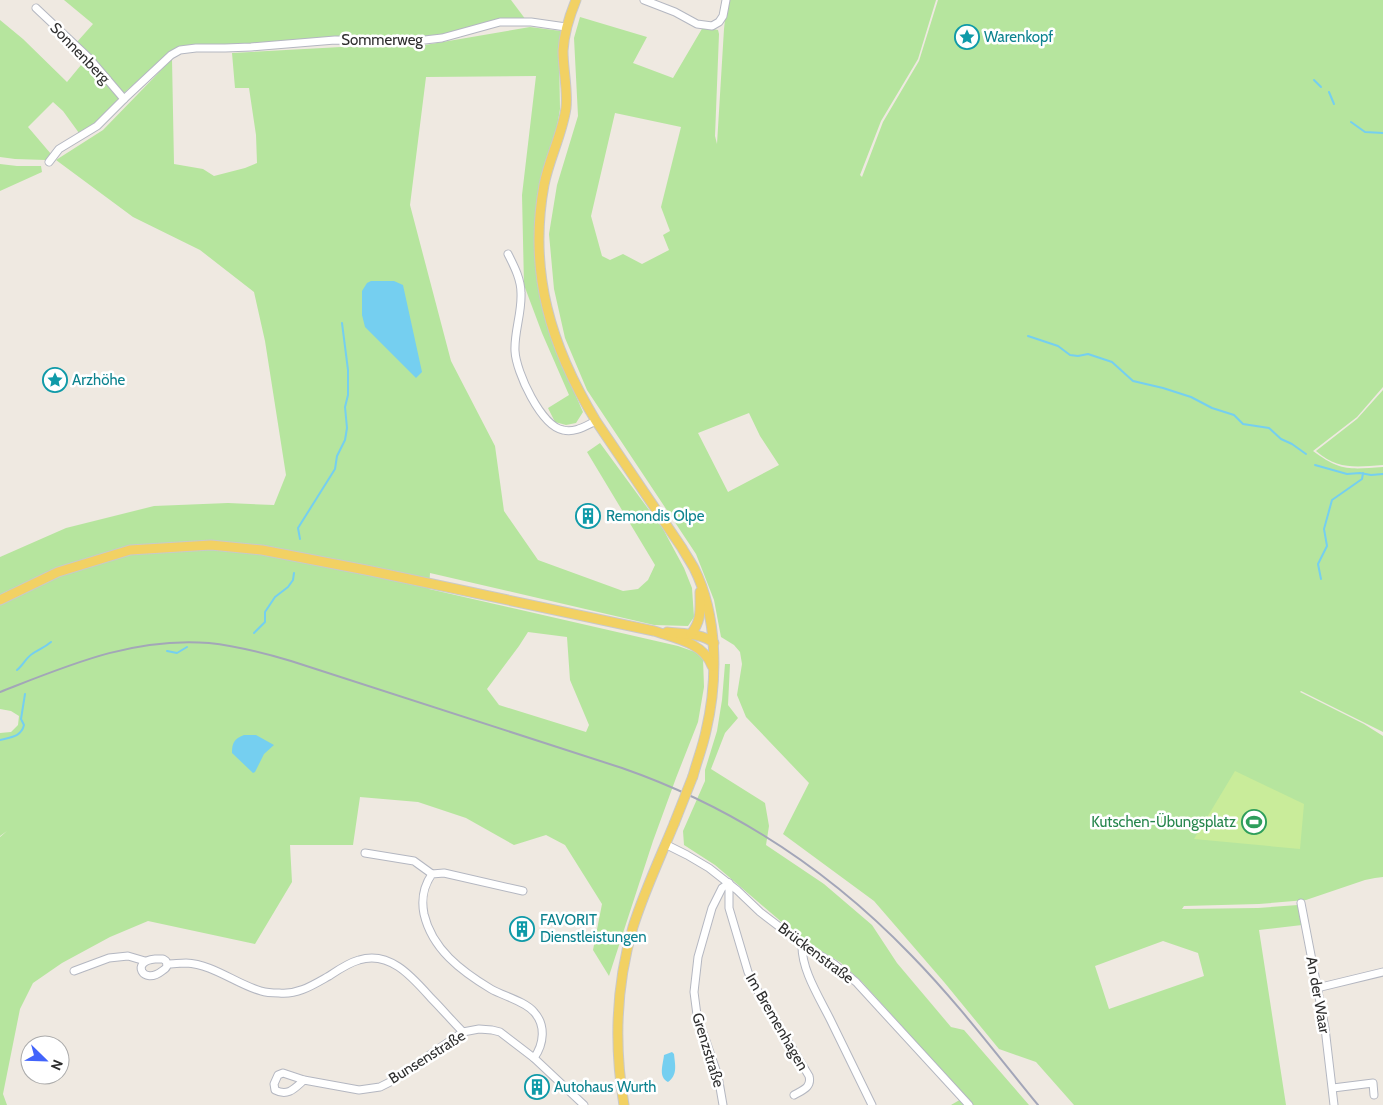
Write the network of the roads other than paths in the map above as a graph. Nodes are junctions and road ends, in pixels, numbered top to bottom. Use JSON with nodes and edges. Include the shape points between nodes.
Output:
{"nodes":[{"id":1,"x":576,"y":0,"type":"edge"},
{"id":2,"x":644,"y":0,"type":"edge"},
{"id":3,"x":726,"y":0,"type":"edge"},
{"id":4,"x":36,"y":8,"type":"dead end"},
{"id":5,"x":566,"y":27,"type":"junction"},
{"id":6,"x":124,"y":99,"type":"junction"},
{"id":7,"x":49,"y":162,"type":"dead end"},
{"id":8,"x":508,"y":254,"type":"dead end"},
{"id":9,"x":596,"y":421,"type":"junction"},
{"id":10,"x":700,"y":585,"type":"junction"},
{"id":11,"x":0,"y":600,"type":"edge"},
{"id":12,"x":691,"y":639,"type":"junction"},
{"id":13,"x":714,"y":643,"type":"junction"},
{"id":14,"x":713,"y":676,"type":"junction"},
{"id":15,"x":665,"y":844,"type":"junction"},
{"id":16,"x":365,"y":853,"type":"dead end"},
{"id":17,"x":432,"y":874,"type":"junction"},
{"id":18,"x":729,"y":883,"type":"junction"},
{"id":19,"x":524,"y":891,"type":"dead end"},
{"id":20,"x":1301,"y":903,"type":"dead end"},
{"id":21,"x":802,"y":944,"type":"junction"},
{"id":22,"x":145,"y":961,"type":"junction"},
{"id":23,"x":167,"y":964,"type":"junction"},
{"id":24,"x":74,"y":971,"type":"dead end"},
{"id":25,"x":1383,"y":972,"type":"edge"},
{"id":26,"x":1317,"y":988,"type":"junction"},
{"id":27,"x":462,"y":1032,"type":"junction"},
{"id":28,"x":534,"y":1058,"type":"junction"},
{"id":29,"x":304,"y":1080,"type":"dead end"},
{"id":30,"x":1333,"y":1088,"type":"junction"},
{"id":31,"x":794,"y":1095,"type":"dead end"},
{"id":32,"x":1374,"y":1095,"type":"dead end"},
{"id":33,"x":584,"y":1105,"type":"edge"},
{"id":34,"x":624,"y":1105,"type":"edge"},
{"id":35,"x":723,"y":1105,"type":"edge"},
{"id":36,"x":872,"y":1105,"type":"edge"},
{"id":37,"x":969,"y":1105,"type":"edge"},
{"id":38,"x":1334,"y":1105,"type":"edge"}],
"edges":[{"from":1,"to":5,"type":"main road"},
{"from":2,"to":3,"type":"street","via":[[697,24],[712,26],[723,16]]},
{"from":4,"to":6,"type":"street","name":"Sonnenberg","via":[[89,58]]},
{"from":5,"to":6,"type":"street","name":"Sommerweg","via":[[500,22],[442,38],[416,41],[335,40],[180,50]]},
{"from":5,"to":9,"type":"main road","via":[[563,52],[566,107],[544,187],[538,237],[540,264],[542,288],[557,343]]},
{"from":6,"to":7,"type":"street","via":[[97,126],[59,149]]},
{"from":8,"to":9,"type":"street","via":[[518,273],[521,293],[515,351],[519,371],[531,395],[548,421],[560,430],[577,430]]},
{"from":9,"to":10,"type":"main road","via":[[682,548]]},
{"from":10,"to":12,"type":"main road","via":[[700,617]]},
{"from":10,"to":13,"type":"main road"},
{"from":11,"to":12,"type":"main road","via":[[58,572],[130,550],[211,545],[262,550],[370,571]]},
{"from":12,"to":13,"type":"main road"},
{"from":12,"to":14,"type":"main road","via":[[708,658]]},
{"from":13,"to":14,"type":"main road"},
{"from":14,"to":15,"type":"main road","bridge":true,"via":[[706,733]]},
{"from":15,"to":18,"type":"street","name":"Brückenstraße"},
{"from":15,"to":34,"type":"main road","via":[[642,899],[621,985],[617,1041]]},
{"from":16,"to":17,"type":"street","via":[[414,862]]},
{"from":17,"to":19,"type":"street","via":[[444,873]]},
{"from":17,"to":28,"type":"street","via":[[426,883],[422,906],[434,941],[454,964],[472,977],[528,1006],[535,1013],[541,1023],[542,1042]]},
{"from":18,"to":21,"type":"street","name":"Brückenstraße"},
{"from":18,"to":31,"type":"street","name":"Im Bremenhagen","via":[[729,908],[748,972],[809,1076],[809,1085]]},
{"from":18,"to":35,"type":"street","name":"Grenzstraße","via":[[722,888],[712,908],[698,957],[694,992],[697,1015],[718,1076]]},
{"from":20,"to":26,"type":"street","name":"An der Waar"},
{"from":21,"to":36,"type":"street","via":[[802,954],[818,996]]},
{"from":21,"to":37,"type":"street","name":"Brückenstraße","via":[[834,964],[863,989]]},
{"from":22,"to":23,"type":"street","via":[[163,959]]},
{"from":22,"to":23,"type":"street","via":[[141,968],[145,976],[158,974]]},
{"from":22,"to":24,"type":"street","via":[[128,956],[109,958]]},
{"from":23,"to":27,"type":"street","via":[[198,965],[259,990],[283,994],[310,987],[360,959],[387,961],[409,974]]},
{"from":25,"to":26,"type":"street"},
{"from":26,"to":30,"type":"street","name":"An der Waar"},
{"from":27,"to":28,"type":"street","name":"Bunsenstraße","via":[[479,1029],[500,1032]]},
{"from":27,"to":29,"type":"street","name":"Bunsenstraße","via":[[380,1087],[359,1090]]},
{"from":28,"to":33,"type":"street","name":"Bunsenstraße"},
{"from":30,"to":32,"type":"street","via":[[1373,1083]]},
{"from":30,"to":38,"type":"street","name":"An der Waar"}]}
